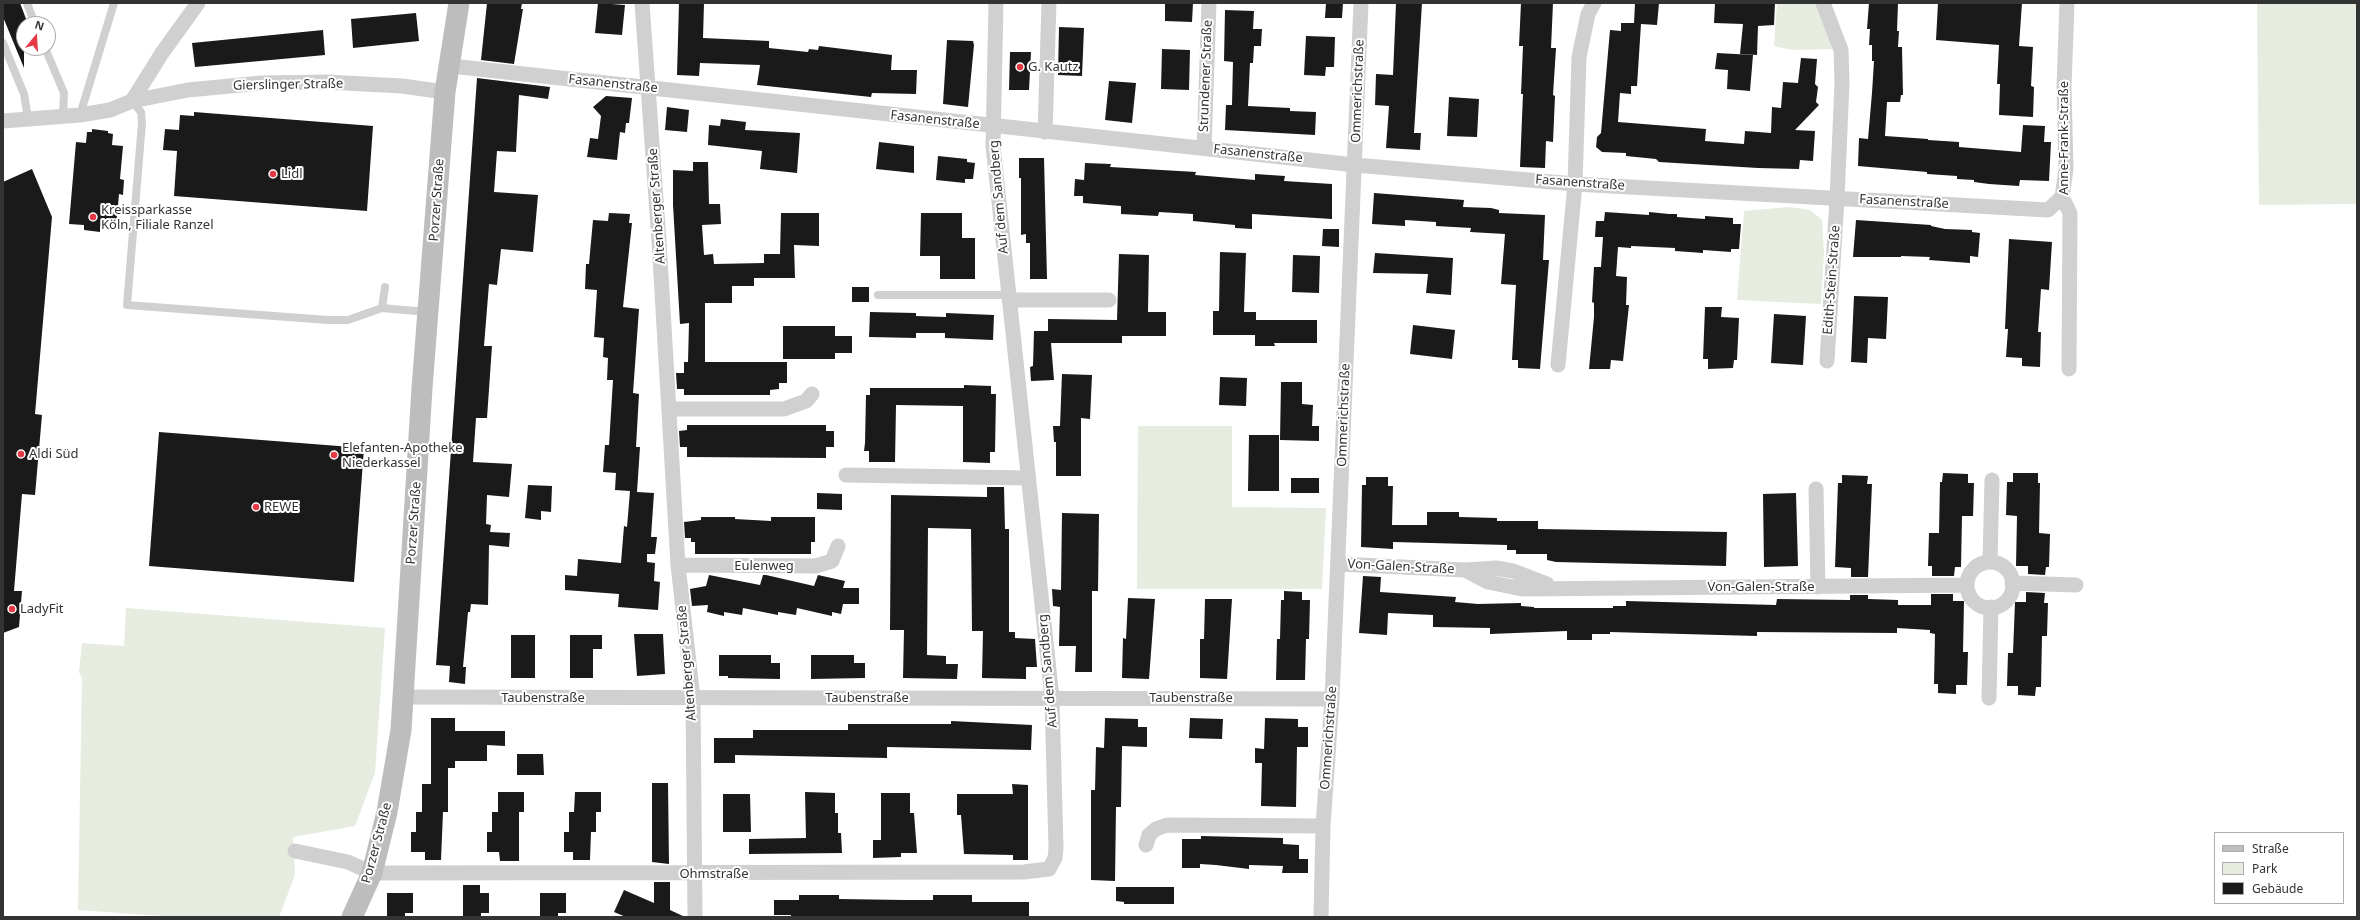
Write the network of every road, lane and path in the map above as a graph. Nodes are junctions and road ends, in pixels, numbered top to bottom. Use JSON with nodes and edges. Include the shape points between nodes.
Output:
{"nodes":[{"id":1,"x":27,"y":3,"type":"edge"},
{"id":2,"x":114,"y":3,"type":"edge"},
{"id":3,"x":198,"y":3,"type":"edge"},
{"id":4,"x":459,"y":3,"type":"edge"},
{"id":5,"x":642,"y":3,"type":"edge"},
{"id":6,"x":996,"y":3,"type":"edge"},
{"id":7,"x":1049,"y":3,"type":"edge"},
{"id":8,"x":1209,"y":3,"type":"edge"},
{"id":9,"x":1362,"y":3,"type":"edge"},
{"id":10,"x":1594,"y":3,"type":"edge"},
{"id":11,"x":1823,"y":3,"type":"edge"},
{"id":12,"x":2068,"y":3,"type":"edge"},
{"id":13,"x":32,"y":16,"type":"edge"},
{"id":14,"x":3,"y":43,"type":"edge"},
{"id":15,"x":48,"y":56,"type":"edge"},
{"id":16,"x":451,"y":66,"type":"junction"},
{"id":17,"x":649,"y":88,"type":"junction"},
{"id":18,"x":445,"y":92,"type":"junction"},
{"id":19,"x":132,"y":101,"type":"junction"},
{"id":20,"x":80,"y":115,"type":"junction"},
{"id":21,"x":63,"y":116,"type":"junction"},
{"id":22,"x":28,"y":118,"type":"junction"},
{"id":23,"x":3,"y":121,"type":"edge"},
{"id":24,"x":993,"y":126,"type":"junction"},
{"id":25,"x":1045,"y":132,"type":"junction"},
{"id":26,"x":1204,"y":148,"type":"junction"},
{"id":27,"x":1355,"y":165,"type":"junction"},
{"id":28,"x":1575,"y":184,"type":"junction"},
{"id":29,"x":2062,"y":197,"type":"junction"},
{"id":30,"x":1837,"y":199,"type":"junction"},
{"id":31,"x":385,"y":287,"type":"dead end"},
{"id":32,"x":878,"y":295,"type":"dead end"},
{"id":33,"x":1009,"y":298,"type":"junction"},
{"id":34,"x":1109,"y":300,"type":"dead end"},
{"id":35,"x":382,"y":308,"type":"junction"},
{"id":36,"x":428,"y":312,"type":"junction"},
{"id":37,"x":1827,"y":361,"type":"dead end"},
{"id":38,"x":1558,"y":365,"type":"dead end"},
{"id":39,"x":2069,"y":369,"type":"dead end"},
{"id":40,"x":812,"y":394,"type":"dead end"},
{"id":41,"x":670,"y":409,"type":"junction"},
{"id":42,"x":846,"y":475,"type":"dead end"},
{"id":43,"x":1028,"y":478,"type":"junction"},
{"id":44,"x":1992,"y":480,"type":"dead end"},
{"id":45,"x":1816,"y":489,"type":"dead end"},
{"id":46,"x":838,"y":546,"type":"dead end"},
{"id":47,"x":1990,"y":560,"type":"junction"},
{"id":48,"x":1338,"y":564,"type":"junction"},
{"id":49,"x":678,"y":565,"type":"junction"},
{"id":50,"x":2012,"y":583,"type":"junction"},
{"id":51,"x":1967,"y":585,"type":"junction"},
{"id":52,"x":2076,"y":585,"type":"dead end"},
{"id":53,"x":1818,"y":587,"type":"junction"},
{"id":54,"x":1991,"y":607,"type":"junction"},
{"id":55,"x":403,"y":697,"type":"junction"},
{"id":56,"x":693,"y":698,"type":"junction"},
{"id":57,"x":1052,"y":698,"type":"junction"},
{"id":58,"x":1989,"y":698,"type":"dead end"},
{"id":59,"x":1332,"y":699,"type":"junction"},
{"id":60,"x":1323,"y":826,"type":"junction"},
{"id":61,"x":1146,"y":845,"type":"dead end"},
{"id":62,"x":295,"y":851,"type":"dead end"},
{"id":63,"x":1053,"y":864,"type":"joint"},
{"id":64,"x":372,"y":873,"type":"junction"},
{"id":65,"x":694,"y":874,"type":"junction"},
{"id":66,"x":352,"y":917,"type":"edge"},
{"id":67,"x":695,"y":917,"type":"edge"},
{"id":68,"x":1320,"y":917,"type":"edge"}],
"edges":[{"from":1,"to":13,"type":"lane"},
{"from":2,"to":20,"type":"lane"},
{"from":3,"to":19,"type":"street"},
{"from":4,"to":16,"type":"main road","name":"Porzer Straße"},
{"from":5,"to":17,"type":"street","name":"Altenberger Straße"},
{"from":6,"to":24,"type":"street","name":"Auf dem Sandberg"},
{"from":7,"to":25,"type":"street"},
{"from":8,"to":26,"type":"street","name":"Strundener Straße"},
{"from":9,"to":27,"type":"street","name":"Ommerichstraße"},
{"from":10,"to":28,"type":"street","via":[[1588,14],[1579,57]]},
{"from":11,"to":30,"type":"street","name":"Edith-Stein-Straße","via":[[1841,50]]},
{"from":12,"to":29,"type":"street","name":"Anne-Frank-Straße","via":[[2064,87],[2066,169]]},
{"from":14,"to":22,"type":"lane","via":[[24,94]]},
{"from":15,"to":21,"type":"lane","via":[[64,93]]},
{"from":16,"to":17,"type":"street","name":"Fasanenstraße"},
{"from":16,"to":18,"type":"main road","name":"Porzer Straße"},
{"from":17,"to":24,"type":"street","name":"Fasanenstraße"},
{"from":17,"to":41,"type":"street","name":"Altenberger Straße"},
{"from":18,"to":19,"type":"street","name":"Gierslinger Straße","via":[[402,86],[326,82],[261,83],[188,90]]},
{"from":18,"to":36,"type":"main road","name":"Porzer Straße"},
{"from":19,"to":20,"type":"street","name":"Gierslinger Straße","via":[[110,110]]},
{"from":19,"to":35,"type":"lane","via":[[141,112],[142,123],[127,305],[328,320],[348,320]]},
{"from":20,"to":21,"type":"street","name":"Gierslinger Straße"},
{"from":21,"to":22,"type":"street","name":"Gierslinger Straße"},
{"from":22,"to":23,"type":"street","name":"Gierslinger Straße"},
{"from":24,"to":25,"type":"street","name":"Fasanenstraße"},
{"from":24,"to":33,"type":"street","name":"Auf dem Sandberg"},
{"from":25,"to":26,"type":"street","name":"Fasanenstraße"},
{"from":26,"to":27,"type":"street","name":"Fasanenstraße"},
{"from":27,"to":28,"type":"street","name":"Fasanenstraße"},
{"from":27,"to":48,"type":"street","name":"Ommerichstraße"},
{"from":28,"to":30,"type":"street","name":"Fasanenstraße"},
{"from":28,"to":38,"type":"street"},
{"from":29,"to":30,"type":"street","name":"Fasanenstraße","via":[[2048,210]]},
{"from":29,"to":39,"type":"street","name":"Anne-Frank-Straße","via":[[2070,213]]},
{"from":30,"to":37,"type":"street","name":"Edith-Stein-Straße"},
{"from":31,"to":35,"type":"lane"},
{"from":32,"to":33,"type":"lane"},
{"from":33,"to":34,"type":"street"},
{"from":33,"to":43,"type":"street","name":"Auf dem Sandberg"},
{"from":35,"to":36,"type":"lane"},
{"from":36,"to":55,"type":"main road","name":"Porzer Straße"},
{"from":40,"to":41,"type":"street","via":[[806,401],[784,409]]},
{"from":41,"to":49,"type":"street","name":"Altenberger Straße"},
{"from":42,"to":43,"type":"street"},
{"from":43,"to":57,"type":"street","name":"Auf dem Sandberg"},
{"from":44,"to":47,"type":"street"},
{"from":45,"to":53,"type":"street"},
{"from":46,"to":49,"type":"street","name":"Eulenweg","via":[[832,561],[816,566]]},
{"from":47,"to":50,"type":"street","via":[[2005,567]]},
{"from":47,"to":51,"type":"street","via":[[1971,572]]},
{"from":48,"to":53,"type":"street","name":"Von-Galen-Straße","via":[[1465,570],[1488,582],[1522,588]]},
{"from":48,"to":59,"type":"street","name":"Ommerichstraße"},
{"from":49,"to":56,"type":"street","name":"Altenberger Straße"},
{"from":50,"to":52,"type":"street"},
{"from":50,"to":54,"type":"street","via":[[2012,592],[2007,600]]},
{"from":51,"to":53,"type":"street","name":"Von-Galen-Straße"},
{"from":51,"to":54,"type":"street","via":[[1975,602]]},
{"from":54,"to":58,"type":"street"},
{"from":55,"to":56,"type":"street","name":"Taubenstraße"},
{"from":55,"to":64,"type":"main road","name":"Porzer Straße","via":[[395,768]]},
{"from":56,"to":57,"type":"street","name":"Taubenstraße"},
{"from":56,"to":65,"type":"street","name":"Altenberger Straße"},
{"from":57,"to":59,"type":"street","name":"Taubenstraße"},
{"from":57,"to":63,"type":"street","name":"Auf dem Sandberg","via":[[1056,848]]},
{"from":59,"to":60,"type":"street","name":"Ommerichstraße"},
{"from":60,"to":61,"type":"street","via":[[1167,825],[1149,835]]},
{"from":60,"to":68,"type":"street","name":"Ommerichstraße"},
{"from":62,"to":64,"type":"street","via":[[348,862]]},
{"from":63,"to":65,"type":"street","name":"Ohmstraße","via":[[1049,869],[1040,872]]},
{"from":64,"to":65,"type":"street","name":"Ohmstraße"},
{"from":64,"to":66,"type":"main road","name":"Porzer Straße"},
{"from":65,"to":67,"type":"street","name":"Altenberger Straße"}]}
